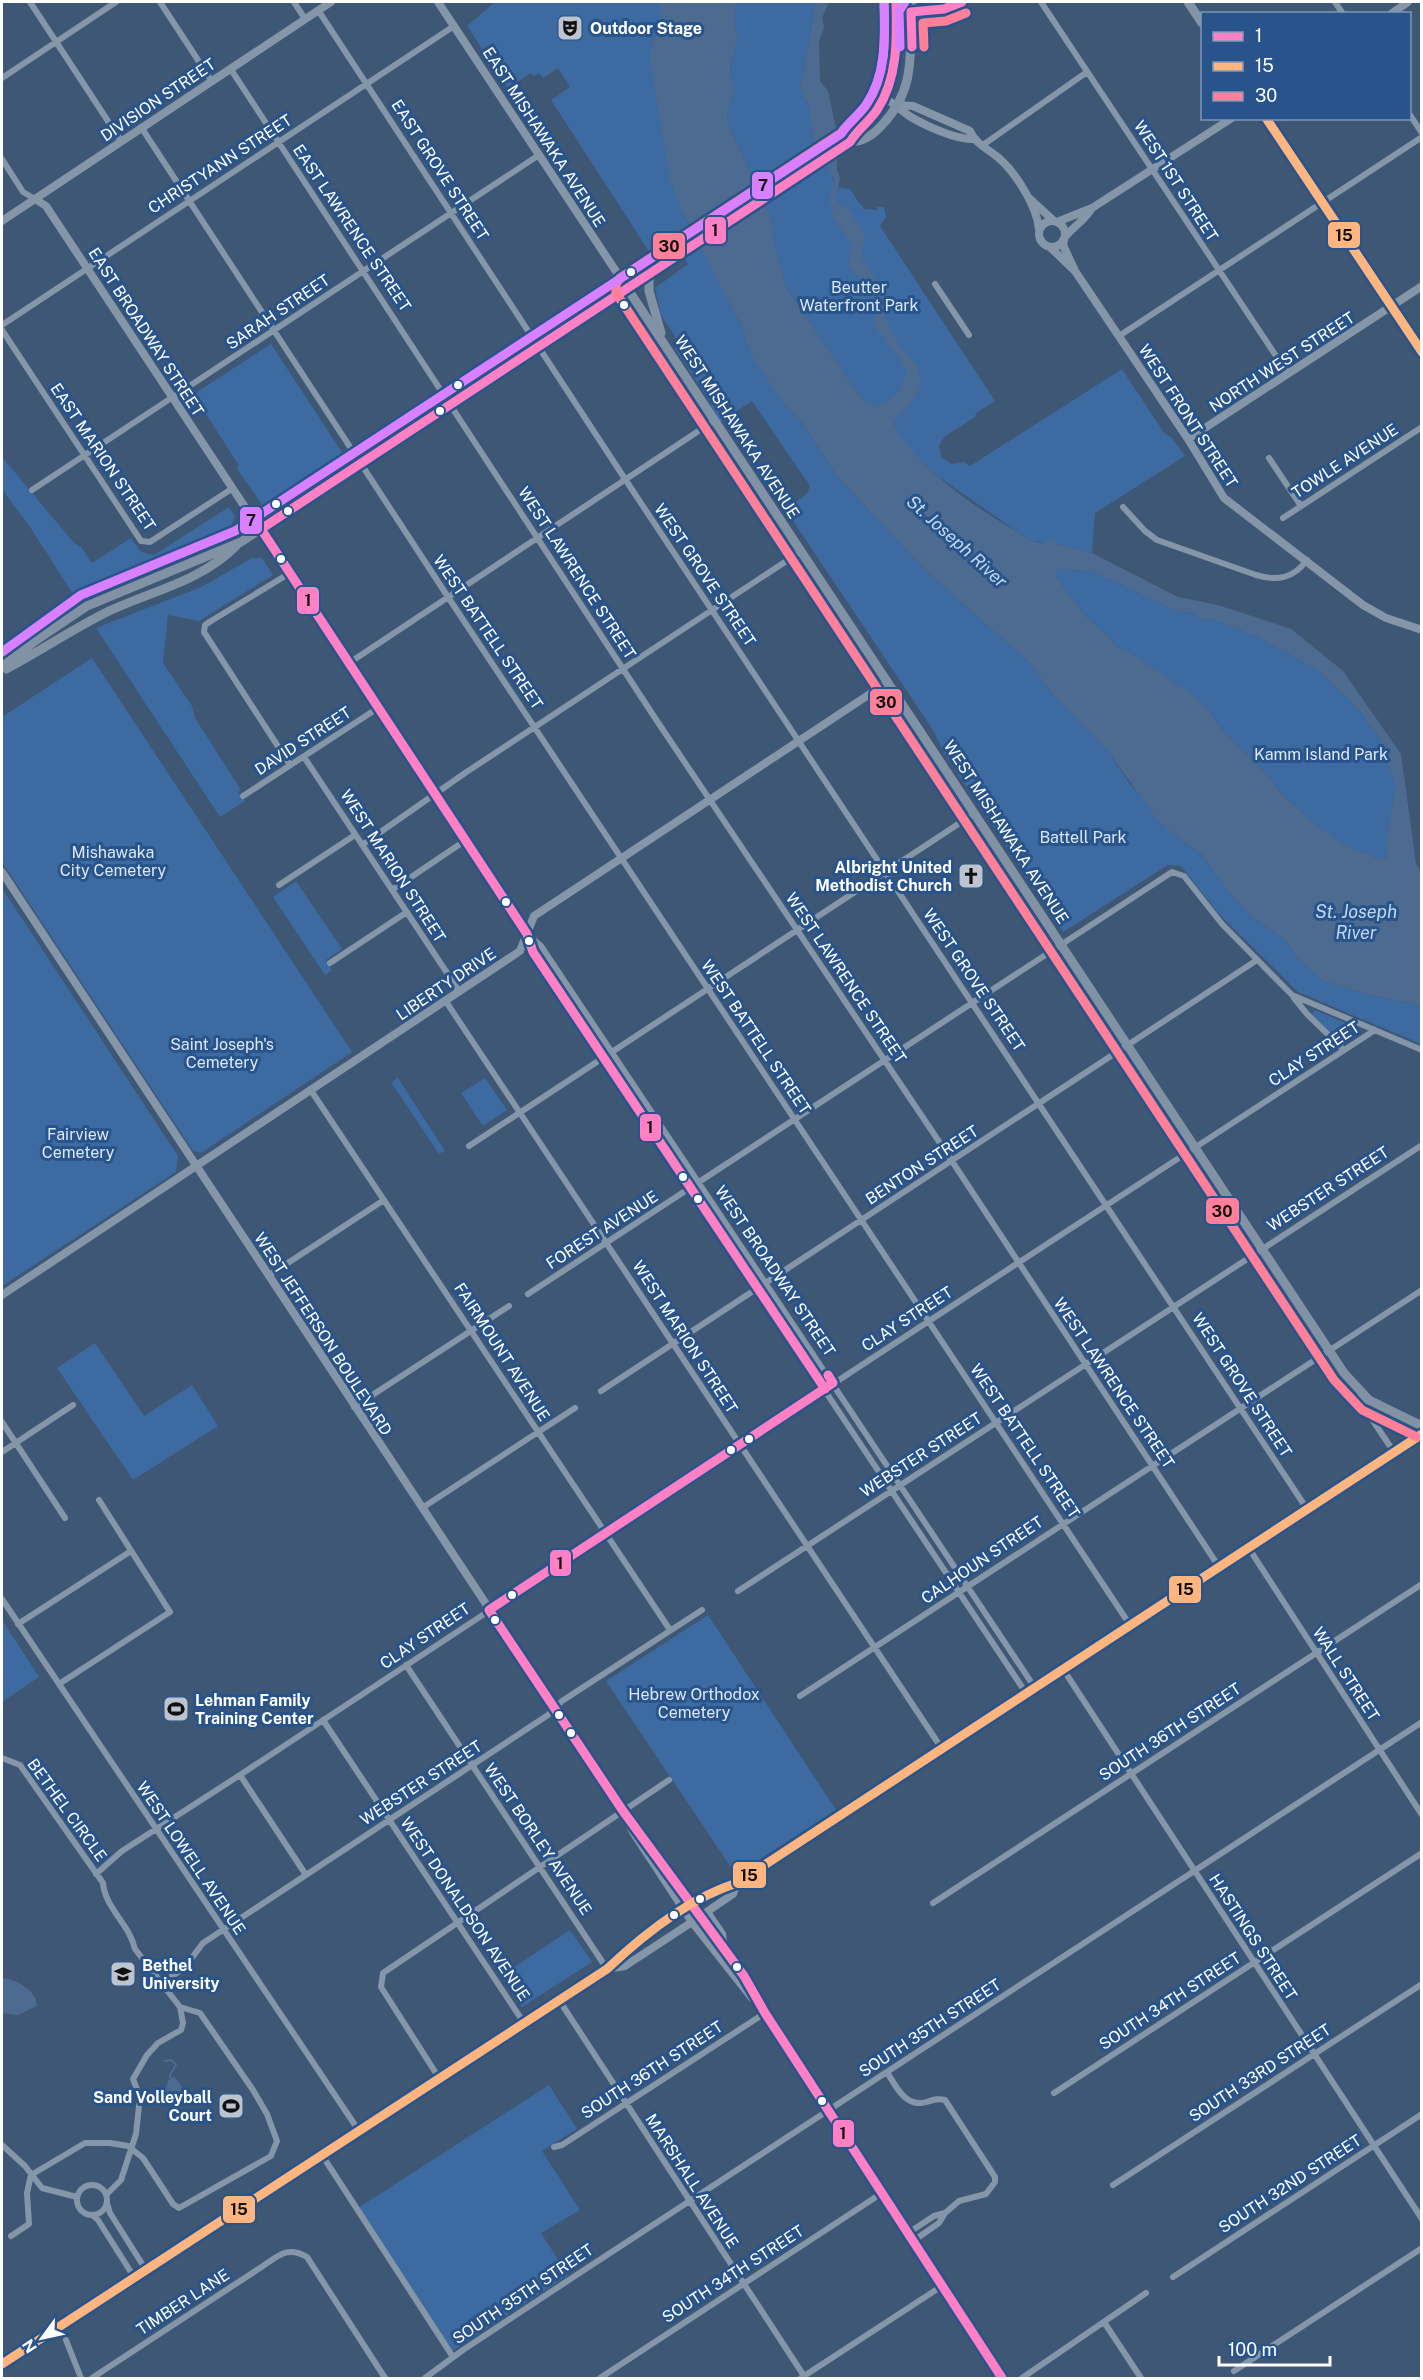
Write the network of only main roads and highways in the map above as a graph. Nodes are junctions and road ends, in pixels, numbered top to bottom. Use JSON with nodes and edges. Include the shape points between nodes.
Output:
{"nodes":[{"id":1,"x":912,"y":2,"type":"edge"},
{"id":2,"x":1188,"y":2,"type":"edge"},
{"id":3,"x":896,"y":6,"type":"edge"},
{"id":4,"x":1201,"y":20,"type":"edge"},
{"id":5,"x":1267,"y":120,"type":"edge"},
{"id":6,"x":847,"y":145,"type":"junction"},
{"id":7,"x":650,"y":273,"type":"junction"},
{"id":8,"x":627,"y":288,"type":"junction"},
{"id":9,"x":664,"y":344,"type":"junction"},
{"id":10,"x":1422,"y":353,"type":"edge"},
{"id":11,"x":241,"y":542,"type":"junction"},
{"id":12,"x":2,"y":669,"type":"edge"},
{"id":13,"x":1422,"y":1426,"type":"edge"}],
"edges":[{"from":1,"to":6,"type":"main road","via":[[911,65],[898,105],[879,129]]},
{"from":2,"to":4,"type":"main road"},
{"from":3,"to":6,"type":"main road","via":[[894,62],[884,98]]},
{"from":5,"to":10,"type":"main road"},
{"from":6,"to":7,"type":"main road"},
{"from":7,"to":8,"type":"main road"},
{"from":7,"to":9,"type":"main road","via":[[649,291]]},
{"from":8,"to":9,"type":"main road","name":"WEST MISHAWAKA AVENUE"},
{"from":8,"to":11,"type":"main road"},
{"from":9,"to":13,"type":"main road","name":"WEST MISHAWAKA AVENUE","via":[[1328,1349],[1360,1393],[1381,1408]]},
{"from":11,"to":12,"type":"main road","via":[[221,562],[202,573],[98,616],[47,648]]},
{"from":11,"to":12,"type":"main road","via":[[87,606]]}]}
